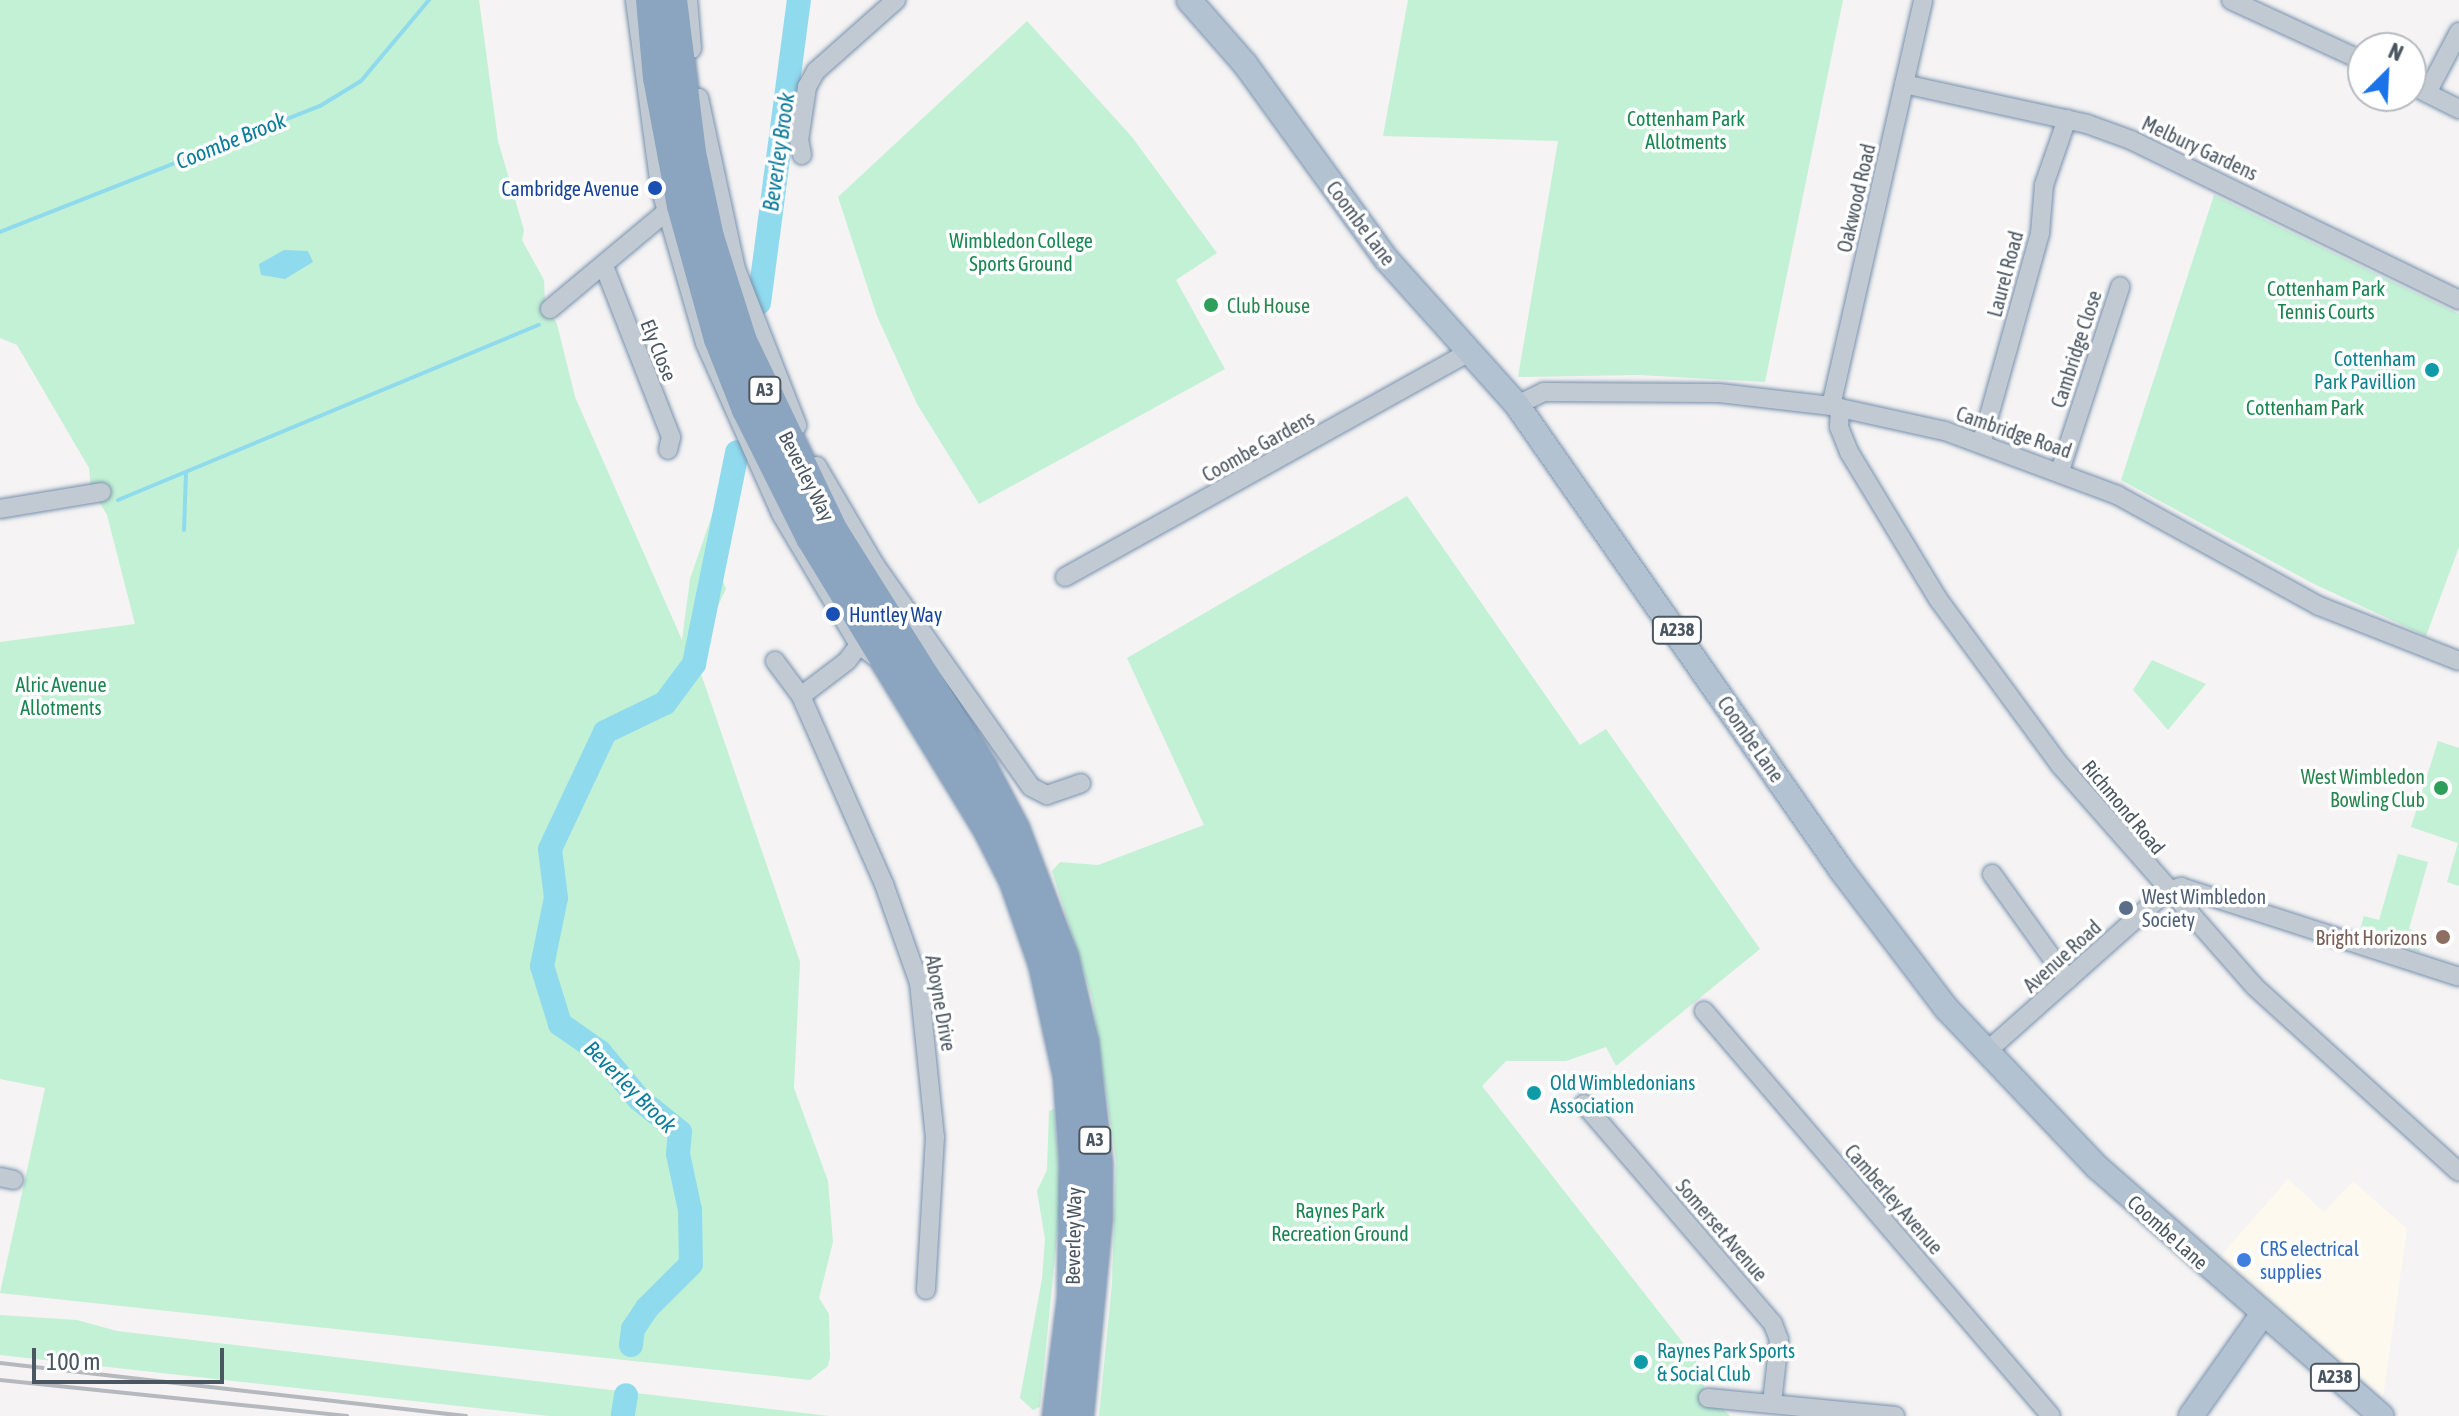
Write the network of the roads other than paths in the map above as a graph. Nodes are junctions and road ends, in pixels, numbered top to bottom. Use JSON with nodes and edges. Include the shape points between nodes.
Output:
{"nodes":[{"id":1,"x":635,"y":0,"type":"edge"},
{"id":2,"x":650,"y":0,"type":"edge"},
{"id":3,"x":673,"y":0,"type":"edge"},
{"id":4,"x":688,"y":0,"type":"edge"},
{"id":5,"x":896,"y":0,"type":"edge"},
{"id":6,"x":1189,"y":0,"type":"edge"},
{"id":7,"x":1923,"y":0,"type":"edge"},
{"id":8,"x":2231,"y":0,"type":"edge"},
{"id":9,"x":2459,"y":32,"type":"edge"},
{"id":10,"x":2347,"y":54,"type":"edge"},
{"id":11,"x":2427,"y":78,"type":"edge"},
{"id":12,"x":1904,"y":84,"type":"junction"},
{"id":13,"x":2427,"y":93,"type":"edge"},
{"id":14,"x":2459,"y":109,"type":"edge"},
{"id":15,"x":2067,"y":119,"type":"junction"},
{"id":16,"x":802,"y":155,"type":"dead end"},
{"id":17,"x":666,"y":212,"type":"junction"},
{"id":18,"x":604,"y":266,"type":"junction"},
{"id":19,"x":2120,"y":287,"type":"dead end"},
{"id":20,"x":2459,"y":300,"type":"edge"},
{"id":21,"x":550,"y":309,"type":"dead end"},
{"id":22,"x":1470,"y":352,"type":"junction"},
{"id":23,"x":1517,"y":405,"type":"junction"},
{"id":24,"x":1836,"y":407,"type":"junction"},
{"id":25,"x":1982,"y":441,"type":"junction"},
{"id":26,"x":668,"y":450,"type":"dead end"},
{"id":27,"x":2060,"y":471,"type":"junction"},
{"id":28,"x":102,"y":492,"type":"dead end"},
{"id":29,"x":0,"y":509,"type":"edge"},
{"id":30,"x":1065,"y":577,"type":"dead end"},
{"id":31,"x":859,"y":645,"type":"junction"},
{"id":32,"x":775,"y":661,"type":"dead end"},
{"id":33,"x":2459,"y":661,"type":"edge"},
{"id":34,"x":890,"y":665,"type":"junction"},
{"id":35,"x":954,"y":680,"type":"junction"},
{"id":36,"x":801,"y":696,"type":"junction"},
{"id":37,"x":965,"y":739,"type":"junction"},
{"id":38,"x":1081,"y":783,"type":"dead end"},
{"id":39,"x":1992,"y":874,"type":"dead end"},
{"id":40,"x":2167,"y":891,"type":"junction"},
{"id":41,"x":2459,"y":977,"type":"edge"},
{"id":42,"x":2068,"y":980,"type":"junction"},
{"id":43,"x":1704,"y":1011,"type":"dead end"},
{"id":44,"x":1985,"y":1053,"type":"junction"},
{"id":45,"x":1584,"y":1104,"type":"dead end"},
{"id":46,"x":2459,"y":1172,"type":"edge"},
{"id":47,"x":926,"y":1290,"type":"dead end"},
{"id":48,"x":2262,"y":1315,"type":"junction"},
{"id":49,"x":1708,"y":1398,"type":"dead end"},
{"id":50,"x":1772,"y":1403,"type":"junction"},
{"id":51,"x":1068,"y":1414,"type":"edge"},
{"id":52,"x":1895,"y":1416,"type":"edge"},
{"id":53,"x":2051,"y":1416,"type":"edge"},
{"id":54,"x":2191,"y":1416,"type":"edge"},
{"id":55,"x":2381,"y":1416,"type":"edge"}],
"edges":[{"from":1,"to":17,"type":"street","name":"Beverley Way","via":[[638,53]]},
{"from":2,"to":34,"type":"highway","name":"Beverley Way","number":"A3","via":[[670,158],[718,339],[780,483]]},
{"from":3,"to":37,"type":"highway","name":"Beverley Way","number":"A3","via":[[692,153],[710,237],[743,341],[833,529]]},
{"from":4,"to":35,"type":"street","name":"Beverley Way","via":[[712,175],[762,344],[828,486]]},
{"from":5,"to":16,"type":"street","via":[[816,71],[807,87],[799,140]]},
{"from":6,"to":22,"type":"main road","name":"Coombe Lane","number":"A238","via":[[1245,64],[1387,260]]},
{"from":7,"to":12,"type":"street","name":"Oakwood Road"},
{"from":8,"to":10,"type":"street"},
{"from":9,"to":11,"type":"street"},
{"from":12,"to":15,"type":"street","name":"Melbury Gardens"},
{"from":12,"to":24,"type":"street","name":"Oakwood Road"},
{"from":13,"to":14,"type":"street"},
{"from":15,"to":20,"type":"street","name":"Melbury Gardens","via":[[2191,168]]},
{"from":15,"to":25,"type":"street","name":"Laurel Road","via":[[2044,185],[2040,233]]},
{"from":17,"to":18,"type":"street"},
{"from":17,"to":31,"type":"street","name":"Beverley Way","via":[[687,292],[732,413],[781,514]]},
{"from":18,"to":21,"type":"street"},
{"from":18,"to":26,"type":"street","name":"Ely Close","via":[[671,437]]},
{"from":19,"to":27,"type":"street","name":"Cambridge Close"},
{"from":22,"to":23,"type":"main road","name":"Coombe Lane","number":"A238"},
{"from":22,"to":30,"type":"street","name":"Coombe Gardens"},
{"from":23,"to":24,"type":"street","name":"Cambridge Road","via":[[1544,392],[1636,391],[1719,393]]},
{"from":23,"to":44,"type":"main road","name":"Coombe Lane","number":"A238","via":[[1842,871]]},
{"from":24,"to":25,"type":"street","name":"Cambridge Road"},
{"from":24,"to":40,"type":"street","name":"Richmond Road","via":[[1849,452],[1938,599],[2060,765]]},
{"from":25,"to":27,"type":"street","name":"Cambridge Road"},
{"from":27,"to":33,"type":"street","name":"Cambridge Road","via":[[2183,529],[2319,606]]},
{"from":28,"to":29,"type":"street"},
{"from":31,"to":34,"type":"street","name":"Beverley Way"},
{"from":31,"to":36,"type":"street","via":[[847,661]]},
{"from":32,"to":36,"type":"street","name":"Aboyne Drive"},
{"from":34,"to":51,"type":"highway","name":"Beverley Way","number":"A3","via":[[1014,881],[1052,1001],[1068,1077],[1075,1216]]},
{"from":35,"to":37,"type":"street","name":"Beverley Way","via":[[952,700]]},
{"from":35,"to":38,"type":"street","name":"Beverley Way","via":[[1031,787],[1047,795]]},
{"from":36,"to":47,"type":"street","name":"Aboyne Drive","via":[[884,884],[919,983],[935,1137]]},
{"from":37,"to":51,"type":"highway","name":"Beverley Way","number":"A3","via":[[1034,874],[1064,957],[1084,1042],[1098,1217]]},
{"from":39,"to":42,"type":"street"},
{"from":40,"to":41,"type":"street","via":[[2196,888]]},
{"from":40,"to":42,"type":"street","name":"Avenue Road"},
{"from":40,"to":46,"type":"street","name":"Richmond Road","via":[[2293,1024]]},
{"from":42,"to":44,"type":"street","name":"Avenue Road"},
{"from":43,"to":53,"type":"street","name":"Camberley Avenue"},
{"from":44,"to":48,"type":"main road","name":"Coombe Lane","number":"A238","via":[[2097,1167]]},
{"from":45,"to":50,"type":"street","name":"Somerset Avenue","via":[[1773,1324],[1779,1340]]},
{"from":48,"to":54,"type":"main road"},
{"from":48,"to":55,"type":"main road","name":"Coombe Lane","number":"A238"},
{"from":49,"to":50,"type":"street"},
{"from":50,"to":52,"type":"street"}]}
